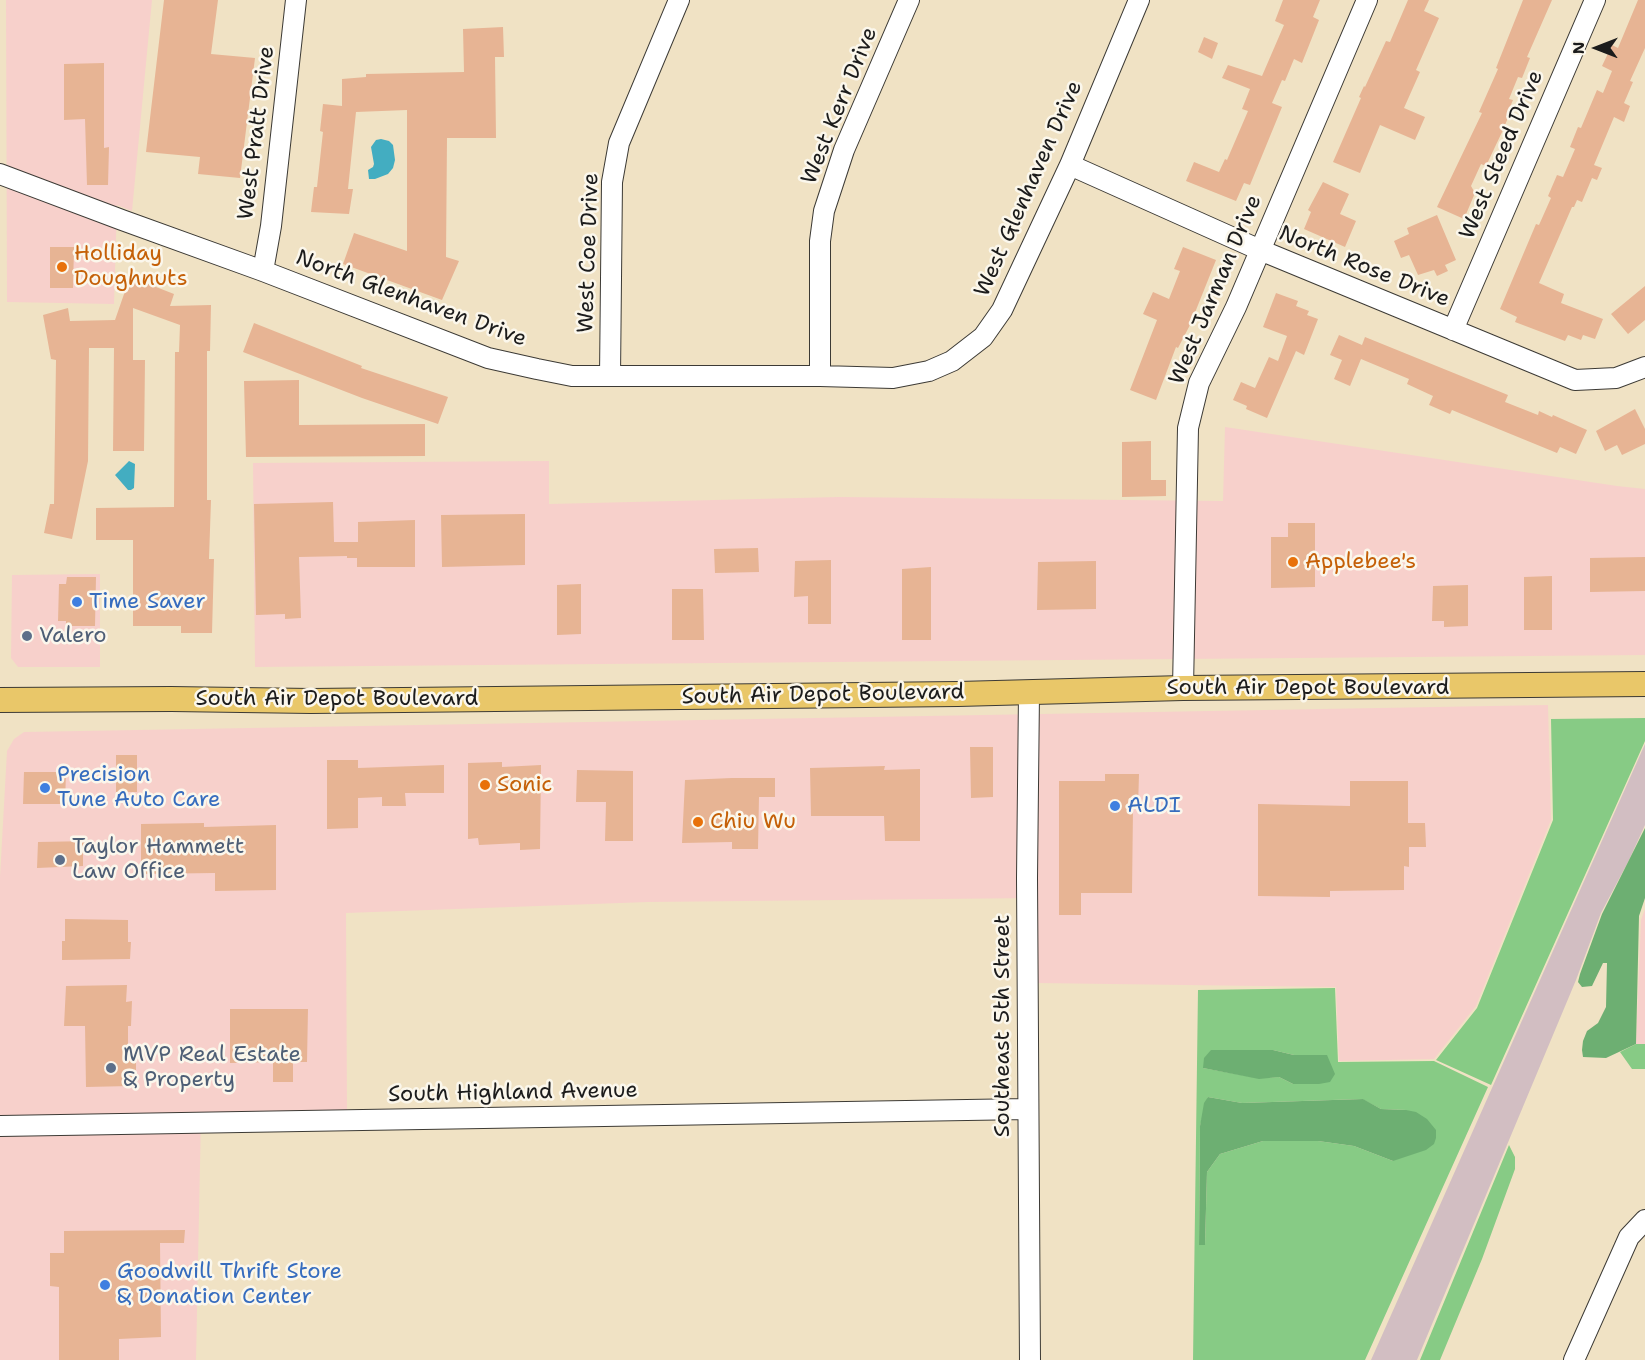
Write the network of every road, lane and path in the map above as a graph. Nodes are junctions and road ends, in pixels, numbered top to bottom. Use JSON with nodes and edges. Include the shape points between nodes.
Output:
{"nodes":[{"id":1,"x":296,"y":0,"type":"edge"},
{"id":2,"x":679,"y":0,"type":"edge"},
{"id":3,"x":909,"y":0,"type":"edge"},
{"id":4,"x":1139,"y":0,"type":"edge"},
{"id":5,"x":1367,"y":0,"type":"edge"},
{"id":6,"x":1595,"y":0,"type":"edge"},
{"id":7,"x":1070,"y":165,"type":"junction"},
{"id":8,"x":0,"y":174,"type":"edge"},
{"id":9,"x":1260,"y":250,"type":"junction"},
{"id":10,"x":263,"y":271,"type":"junction"},
{"id":11,"x":1453,"y":330,"type":"junction"},
{"id":12,"x":1645,"y":367,"type":"edge"},
{"id":13,"x":929,"y":370,"type":"joint"},
{"id":14,"x":610,"y":376,"type":"junction"},
{"id":15,"x":820,"y":376,"type":"junction"},
{"id":16,"x":1645,"y":684,"type":"edge"},
{"id":17,"x":1183,"y":688,"type":"junction"},
{"id":18,"x":1029,"y":693,"type":"junction"},
{"id":19,"x":0,"y":700,"type":"edge"},
{"id":20,"x":1027,"y":1109,"type":"junction"},
{"id":21,"x":0,"y":1126,"type":"edge"},
{"id":22,"x":1645,"y":1220,"type":"edge"},
{"id":23,"x":1030,"y":1360,"type":"edge"},
{"id":24,"x":1574,"y":1360,"type":"edge"}],
"edges":[{"from":1,"to":10,"type":"street","name":"West Pratt Drive"},
{"from":2,"to":14,"type":"street","name":"West Coe Drive","via":[[619,143],[612,182]]},
{"from":3,"to":15,"type":"street","name":"West Kerr Drive","via":[[844,150],[824,211],[820,241]]},
{"from":4,"to":7,"type":"street","name":"West Glenhaven Drive"},
{"from":5,"to":9,"type":"street","name":"West Jarman Drive"},
{"from":6,"to":11,"type":"street","name":"West Steed Drive"},
{"from":7,"to":9,"type":"street","name":"North Rose Drive"},
{"from":7,"to":13,"type":"street","name":"West Glenhaven Drive","via":[[1002,310],[983,337],[952,361]]},
{"from":8,"to":10,"type":"street","name":"North Glenhaven Drive"},
{"from":9,"to":11,"type":"street","name":"North Rose Drive"},
{"from":9,"to":17,"type":"street","name":"West Jarman Drive","via":[[1199,383],[1188,428]]},
{"from":10,"to":14,"type":"street","name":"North Glenhaven Drive","via":[[489,358],[572,376]]},
{"from":11,"to":12,"type":"street","name":"North Rose Drive","via":[[1575,380],[1616,378]]},
{"from":13,"to":15,"type":"street","name":"North Glenhaven Drive","via":[[892,378]]},
{"from":14,"to":15,"type":"street","name":"North Glenhaven Drive"},
{"from":16,"to":17,"type":"main road","name":"South Air Depot Boulevard"},
{"from":17,"to":18,"type":"main road","name":"South Air Depot Boulevard"},
{"from":18,"to":19,"type":"main road","name":"South Air Depot Boulevard","via":[[284,702]]},
{"from":18,"to":20,"type":"street","name":"Southeast 5th Street"},
{"from":20,"to":21,"type":"street","name":"South Highland Avenue"},
{"from":20,"to":23,"type":"street","name":"Southeast 5th Street"},
{"from":22,"to":24,"type":"street","via":[[1629,1237]]}]}
